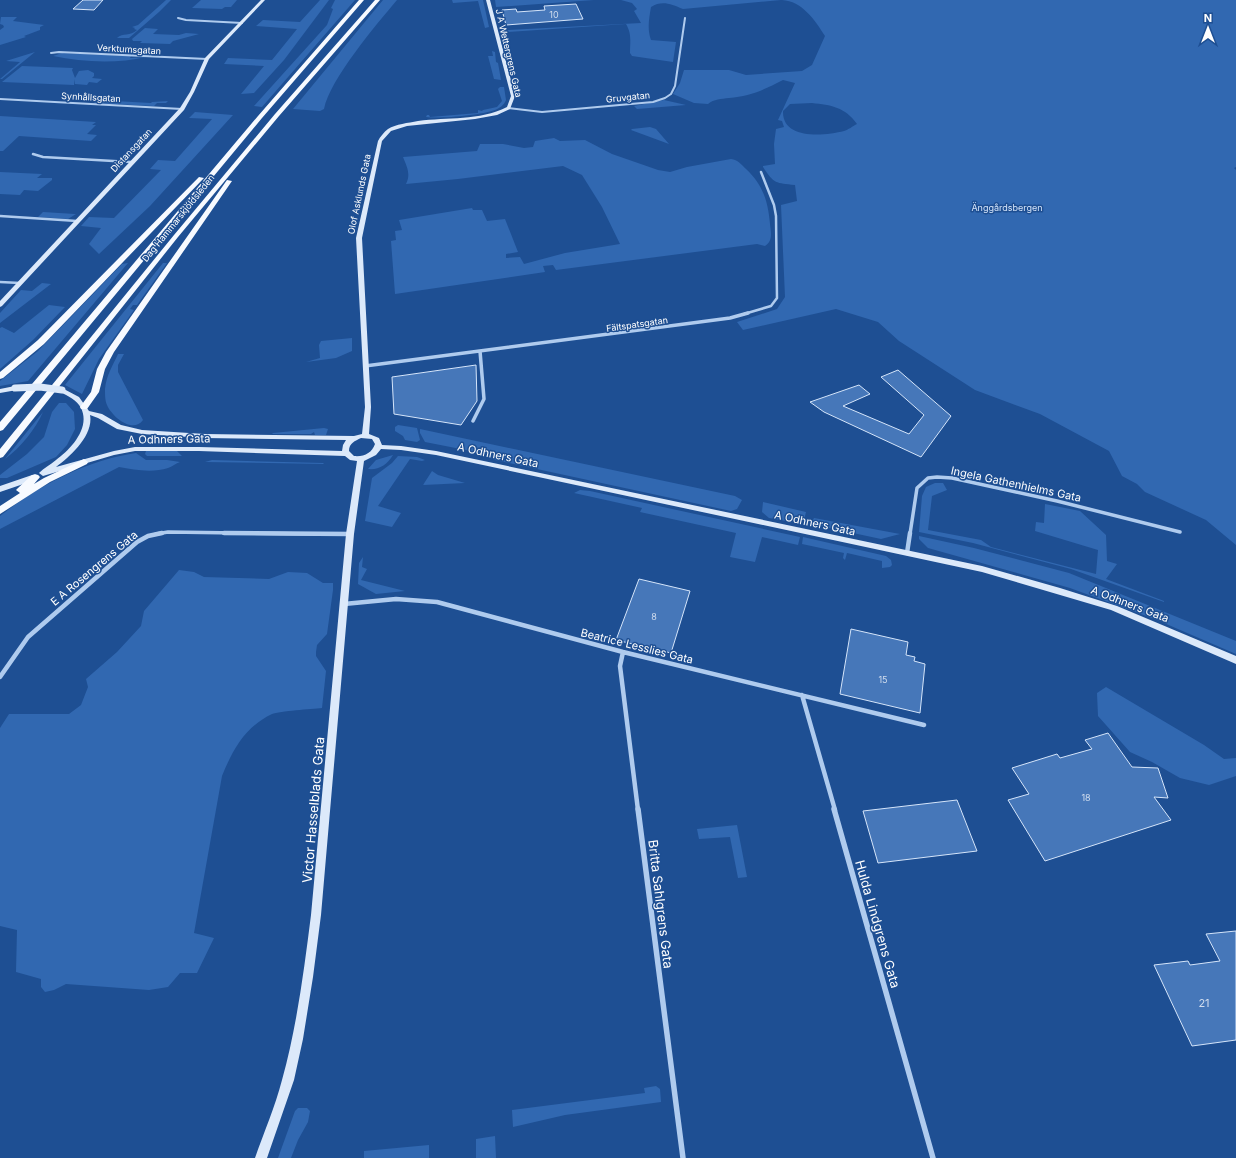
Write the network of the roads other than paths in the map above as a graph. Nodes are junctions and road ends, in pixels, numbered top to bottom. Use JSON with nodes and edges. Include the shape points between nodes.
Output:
{"nodes":[{"id":1,"x":263,"y":0,"type":"edge"},
{"id":2,"x":362,"y":0,"type":"edge"},
{"id":3,"x":378,"y":0,"type":"edge"},
{"id":4,"x":488,"y":0,"type":"edge"},
{"id":5,"x":178,"y":18,"type":"dead end"},
{"id":6,"x":685,"y":18,"type":"dead end"},
{"id":7,"x":242,"y":23,"type":"junction"},
{"id":8,"x":51,"y":53,"type":"dead end"},
{"id":9,"x":207,"y":59,"type":"junction"},
{"id":10,"x":0,"y":99,"type":"edge"},
{"id":11,"x":508,"y":108,"type":"junction"},
{"id":12,"x":182,"y":109,"type":"junction"},
{"id":13,"x":277,"y":115,"type":"junction"},
{"id":14,"x":260,"y":117,"type":"junction"},
{"id":15,"x":33,"y":154,"type":"dead end"},
{"id":16,"x":131,"y":162,"type":"junction"},
{"id":17,"x":761,"y":172,"type":"dead end"},
{"id":18,"x":0,"y":216,"type":"edge"},
{"id":19,"x":77,"y":221,"type":"junction"},
{"id":20,"x":0,"y":282,"type":"edge"},
{"id":21,"x":20,"y":283,"type":"junction"},
{"id":22,"x":0,"y":305,"type":"edge"},
{"id":23,"x":480,"y":351,"type":"junction"},
{"id":24,"x":365,"y":366,"type":"junction"},
{"id":25,"x":0,"y":376,"type":"edge"},
{"id":26,"x":0,"y":391,"type":"edge"},
{"id":27,"x":85,"y":410,"type":"junction"},
{"id":28,"x":473,"y":421,"type":"dead end"},
{"id":29,"x":0,"y":428,"type":"edge"},
{"id":30,"x":365,"y":436,"type":"junction"},
{"id":31,"x":354,"y":438,"type":"junction"},
{"id":32,"x":379,"y":447,"type":"junction"},
{"id":33,"x":346,"y":454,"type":"junction"},
{"id":34,"x":0,"y":455,"type":"edge"},
{"id":35,"x":361,"y":459,"type":"junction"},
{"id":36,"x":84,"y":462,"type":"junction"},
{"id":37,"x":39,"y":475,"type":"junction"},
{"id":38,"x":0,"y":489,"type":"edge"},
{"id":39,"x":0,"y":506,"type":"edge"},
{"id":40,"x":0,"y":511,"type":"edge"},
{"id":41,"x":1180,"y":532,"type":"dead end"},
{"id":42,"x":350,"y":534,"type":"junction"},
{"id":43,"x":906,"y":553,"type":"junction"},
{"id":44,"x":344,"y":604,"type":"junction"},
{"id":45,"x":623,"y":652,"type":"junction"},
{"id":46,"x":1236,"y":660,"type":"edge"},
{"id":47,"x":0,"y":677,"type":"edge"},
{"id":48,"x":802,"y":695,"type":"junction"},
{"id":49,"x":924,"y":725,"type":"dead end"},
{"id":50,"x":261,"y":1158,"type":"edge"},
{"id":51,"x":683,"y":1158,"type":"edge"},
{"id":52,"x":933,"y":1158,"type":"edge"}],
"edges":[{"from":1,"to":7,"type":"street","name":"Distansgatan"},
{"from":2,"to":14,"type":"main road","name":"Dag Hammarskjöldsleden"},
{"from":3,"to":13,"type":"main road","name":"Dag Hammarskjöldsleden"},
{"from":4,"to":11,"type":"street","name":"J A Wettergrens Gata","via":[[513,96]]},
{"from":5,"to":7,"type":"street"},
{"from":6,"to":11,"type":"street","name":"Gruvgatan","via":[[676,86],[666,98],[559,111]]},
{"from":7,"to":9,"type":"street","name":"Distansgatan"},
{"from":8,"to":9,"type":"street","name":"Verktumsgatan"},
{"from":9,"to":12,"type":"street","name":"Distansgatan"},
{"from":10,"to":12,"type":"street","name":"Synhållsgatan"},
{"from":11,"to":24,"type":"street","name":"Olof Asklunds Gata","via":[[489,116],[401,126],[387,132],[381,138],[359,238]]},
{"from":12,"to":16,"type":"street","name":"Distansgatan"},
{"from":13,"to":27,"type":"main road","via":[[110,352],[101,369],[95,392]]},
{"from":13,"to":34,"type":"main road","name":"Dag Hammarskjöldsleden"},
{"from":14,"to":25,"type":"main road","via":[[41,342]]},
{"from":14,"to":29,"type":"main road","name":"Dag Hammarskjöldsleden"},
{"from":15,"to":16,"type":"street","via":[[43,157]]},
{"from":16,"to":19,"type":"street","name":"Distansgatan"},
{"from":17,"to":23,"type":"street","name":"Fältspatsgatan","via":[[776,216],[777,298],[771,306],[730,318]]},
{"from":18,"to":19,"type":"street"},
{"from":19,"to":21,"type":"street","name":"Distansgatan"},
{"from":20,"to":21,"type":"street"},
{"from":21,"to":22,"type":"street","name":"Distansgatan"},
{"from":23,"to":24,"type":"street","name":"Fältspatsgatan"},
{"from":23,"to":28,"type":"street","via":[[484,399]]},
{"from":24,"to":30,"type":"street","name":"Olof Asklunds Gata","via":[[368,416]]},
{"from":26,"to":27,"type":"street","bridge":true,"via":[[40,387],[62,390],[78,399]]},
{"from":27,"to":31,"type":"street","name":"A Odhners Gata","via":[[119,427],[142,432],[205,436]]},
{"from":27,"to":37,"type":"street","via":[[86,425],[78,443],[61,461]]},
{"from":30,"to":31,"type":"street","name":"A Odhners Gata"},
{"from":30,"to":32,"type":"street","via":[[376,439]]},
{"from":31,"to":33,"type":"street","via":[[347,444]]},
{"from":32,"to":35,"type":"street","via":[[372,455]]},
{"from":32,"to":43,"type":"street","name":"A Odhners Gata","via":[[436,453]]},
{"from":33,"to":35,"type":"street","name":"A Odhners Gata"},
{"from":33,"to":36,"type":"street","name":"A Odhners Gata","via":[[150,448],[125,450]]},
{"from":35,"to":42,"type":"street","name":"Victor Hasselblads Gata"},
{"from":36,"to":37,"type":"street","name":"A Odhners Gata"},
{"from":36,"to":40,"type":"main road","via":[[47,480]]},
{"from":37,"to":38,"type":"street"},
{"from":37,"to":39,"type":"main road"},
{"from":41,"to":43,"type":"street","name":"Ingela Gathenhielms Gata","via":[[1057,501],[936,476],[927,477],[917,488]]},
{"from":42,"to":44,"type":"street","name":"Victor Hasselblads Gata"},
{"from":42,"to":47,"type":"street","name":"E A Rosengrens Gata","via":[[168,532],[146,536],[28,637]]},
{"from":43,"to":46,"type":"street","name":"A Odhners Gata","via":[[982,570],[1114,608]]},
{"from":44,"to":45,"type":"street","name":"Beatrice Lesslies Gata","via":[[396,599],[437,602]]},
{"from":44,"to":50,"type":"street","name":"Victor Hasselblads Gata","via":[[309,975],[288,1081]]},
{"from":45,"to":48,"type":"street","name":"Beatrice Lesslies Gata"},
{"from":45,"to":51,"type":"street","name":"Britta Sahlgrens Gata","via":[[620,666]]},
{"from":48,"to":49,"type":"street","name":"Beatrice Lesslies Gata"},
{"from":48,"to":52,"type":"street","name":"Hulda Lindgrens Gata"}]}
